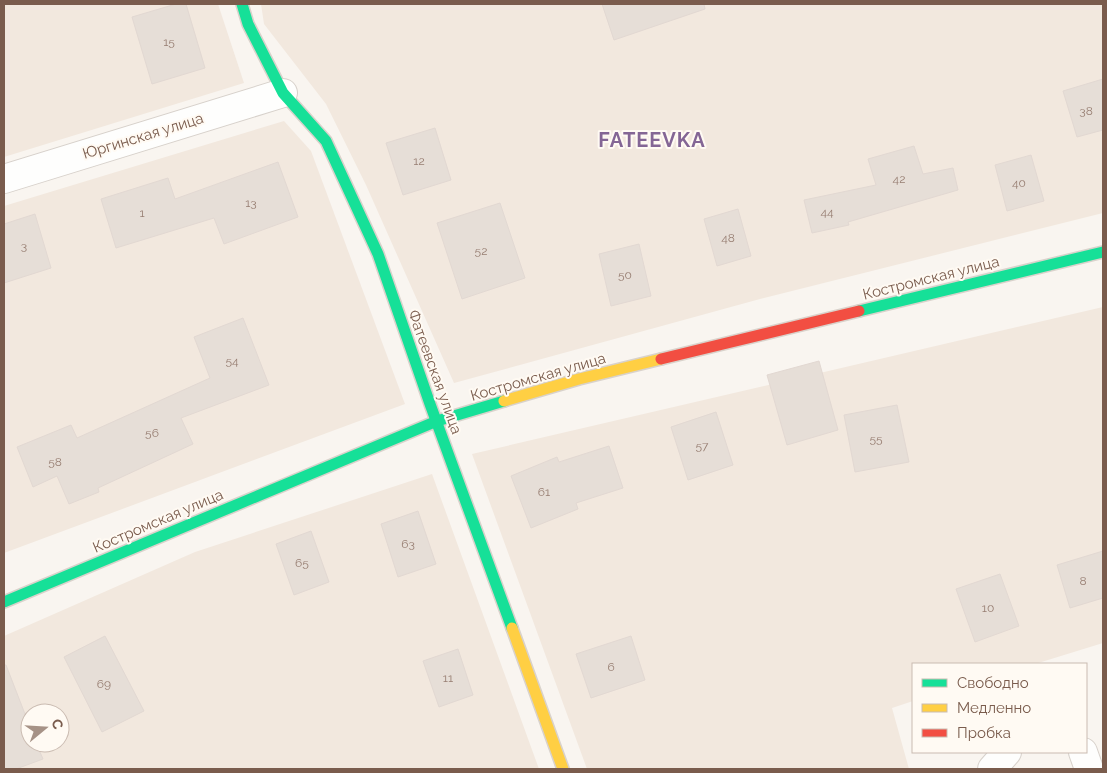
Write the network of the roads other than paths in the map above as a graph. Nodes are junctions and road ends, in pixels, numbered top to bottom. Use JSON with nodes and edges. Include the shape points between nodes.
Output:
{"nodes":[{"id":1,"x":242,"y":4,"type":"edge"},
{"id":2,"x":283,"y":93,"type":"junction"},
{"id":3,"x":4,"y":180,"type":"edge"},
{"id":4,"x":1103,"y":252,"type":"edge"},
{"id":5,"x":437,"y":421,"type":"junction"},
{"id":6,"x":4,"y":602,"type":"edge"},
{"id":7,"x":1006,"y":753,"type":"edge"},
{"id":8,"x":1083,"y":753,"type":"edge"},
{"id":9,"x":563,"y":769,"type":"edge"},
{"id":10,"x":992,"y":769,"type":"edge"},
{"id":11,"x":1089,"y":769,"type":"edge"}],
"edges":[{"from":1,"to":2,"type":"street","name":"Фатеевская улица","via":[[248,24]]},
{"from":2,"to":3,"type":"street","name":"Юргинская улица"},
{"from":2,"to":5,"type":"street","name":"Фатеевская улица","via":[[326,141],[378,254]]},
{"from":4,"to":5,"type":"street","name":"Костромская улица","via":[[579,379]]},
{"from":5,"to":6,"type":"street","name":"Костромская улица"},
{"from":5,"to":9,"type":"street","name":"Фатеевская улица"},
{"from":7,"to":10,"type":"street"},
{"from":8,"to":11,"type":"street"}]}
